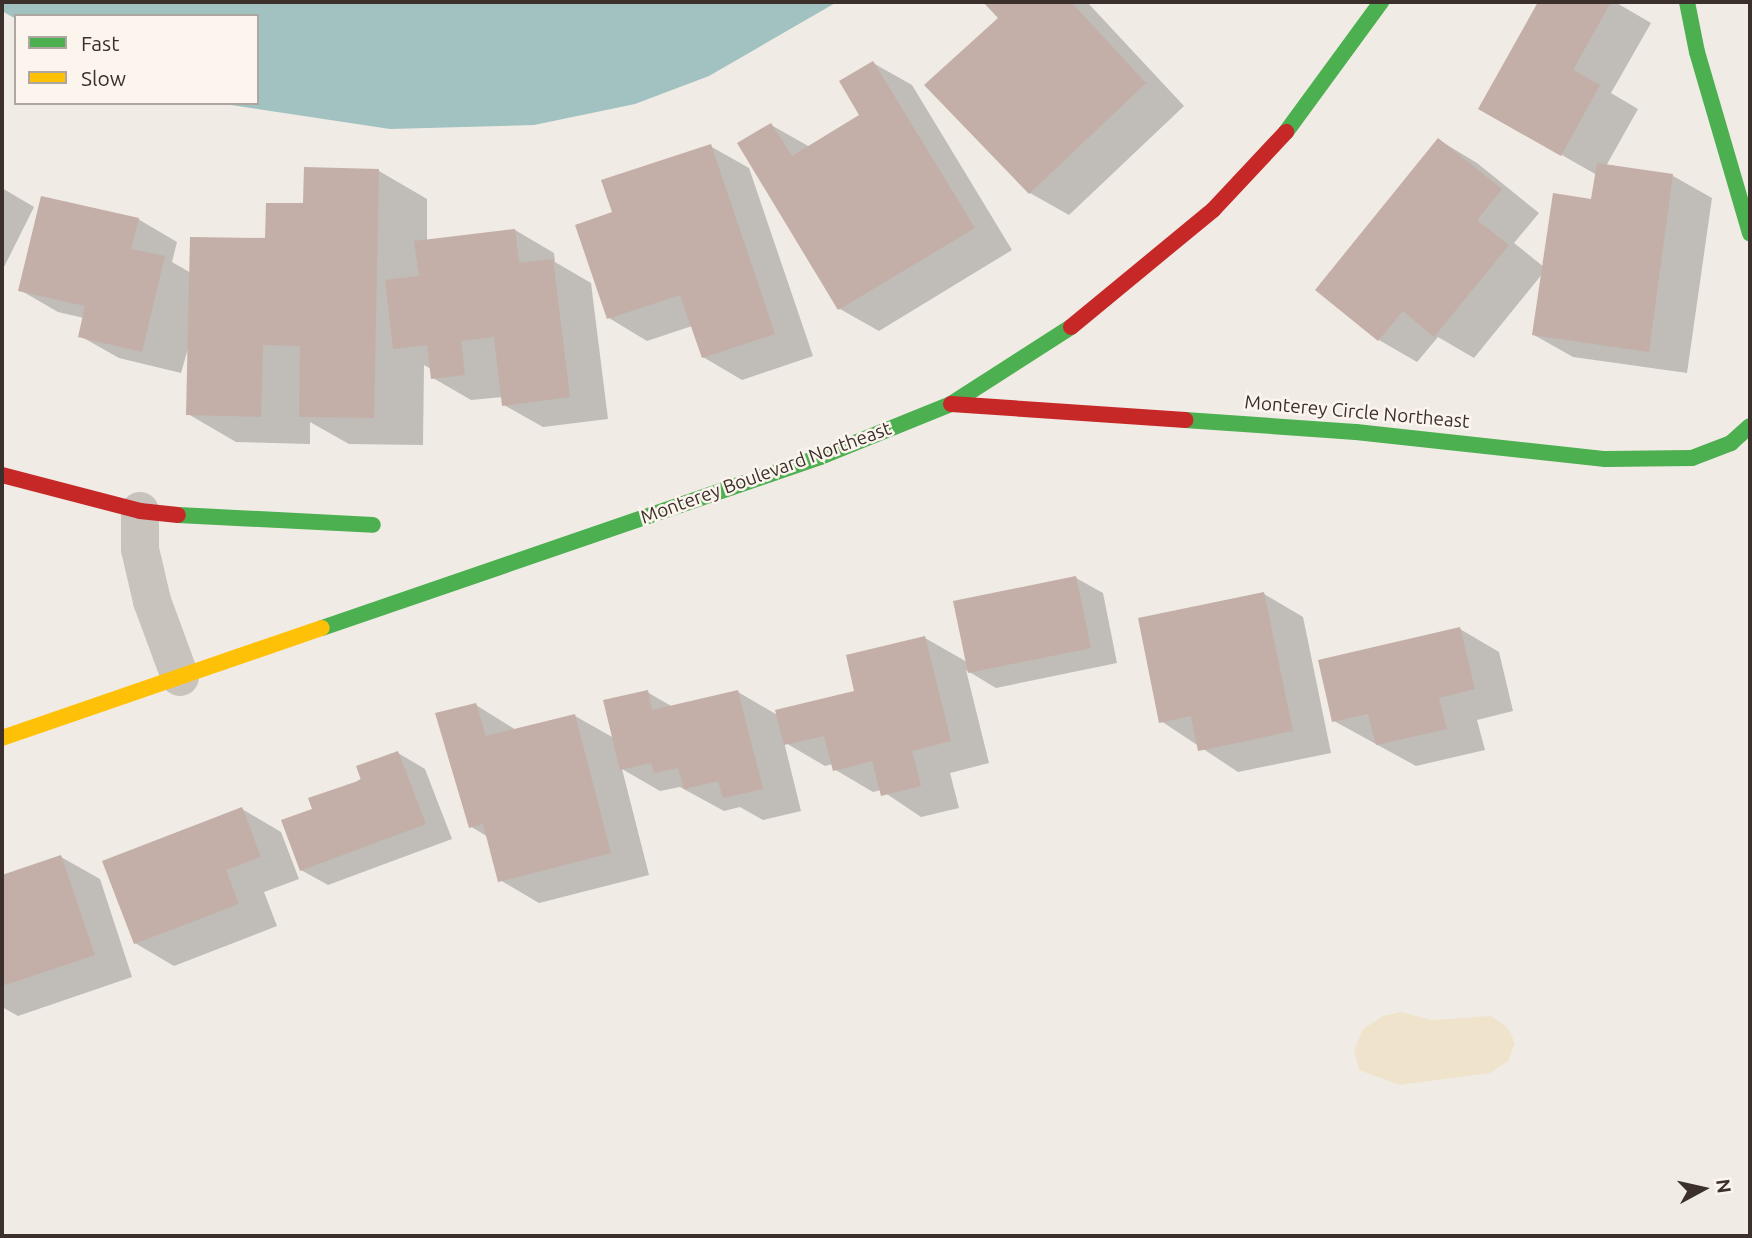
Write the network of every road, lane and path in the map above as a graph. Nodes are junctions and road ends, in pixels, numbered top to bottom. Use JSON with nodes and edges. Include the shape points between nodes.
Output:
{"nodes":[{"id":1,"x":1381,"y":2,"type":"edge"},
{"id":2,"x":1687,"y":2,"type":"edge"},
{"id":3,"x":1750,"y":233,"type":"edge"},
{"id":4,"x":951,"y":404,"type":"junction"},
{"id":5,"x":1750,"y":426,"type":"edge"},
{"id":6,"x":2,"y":475,"type":"edge"},
{"id":7,"x":140,"y":511,"type":"junction"},
{"id":8,"x":373,"y":525,"type":"dead end"},
{"id":9,"x":180,"y":677,"type":"junction"},
{"id":10,"x":2,"y":737,"type":"edge"}],
"edges":[{"from":1,"to":4,"type":"street","name":"Monterey Boulevard Northeast","via":[[1286,132],[1213,210],[1095,312]]},
{"from":2,"to":3,"type":"street","via":[[1697,52]]},
{"from":4,"to":5,"type":"street","name":"Monterey Circle Northeast","via":[[1356,432],[1606,459],[1692,458],[1731,443]]},
{"from":4,"to":9,"type":"street","name":"Monterey Boulevard Northeast","via":[[820,457]]},
{"from":6,"to":7,"type":"street"},
{"from":7,"to":8,"type":"street","via":[[255,522]]},
{"from":7,"to":9,"type":"street","via":[[140,549],[152,601]]},
{"from":9,"to":10,"type":"street","name":"Monterey Boulevard Northeast"}]}
